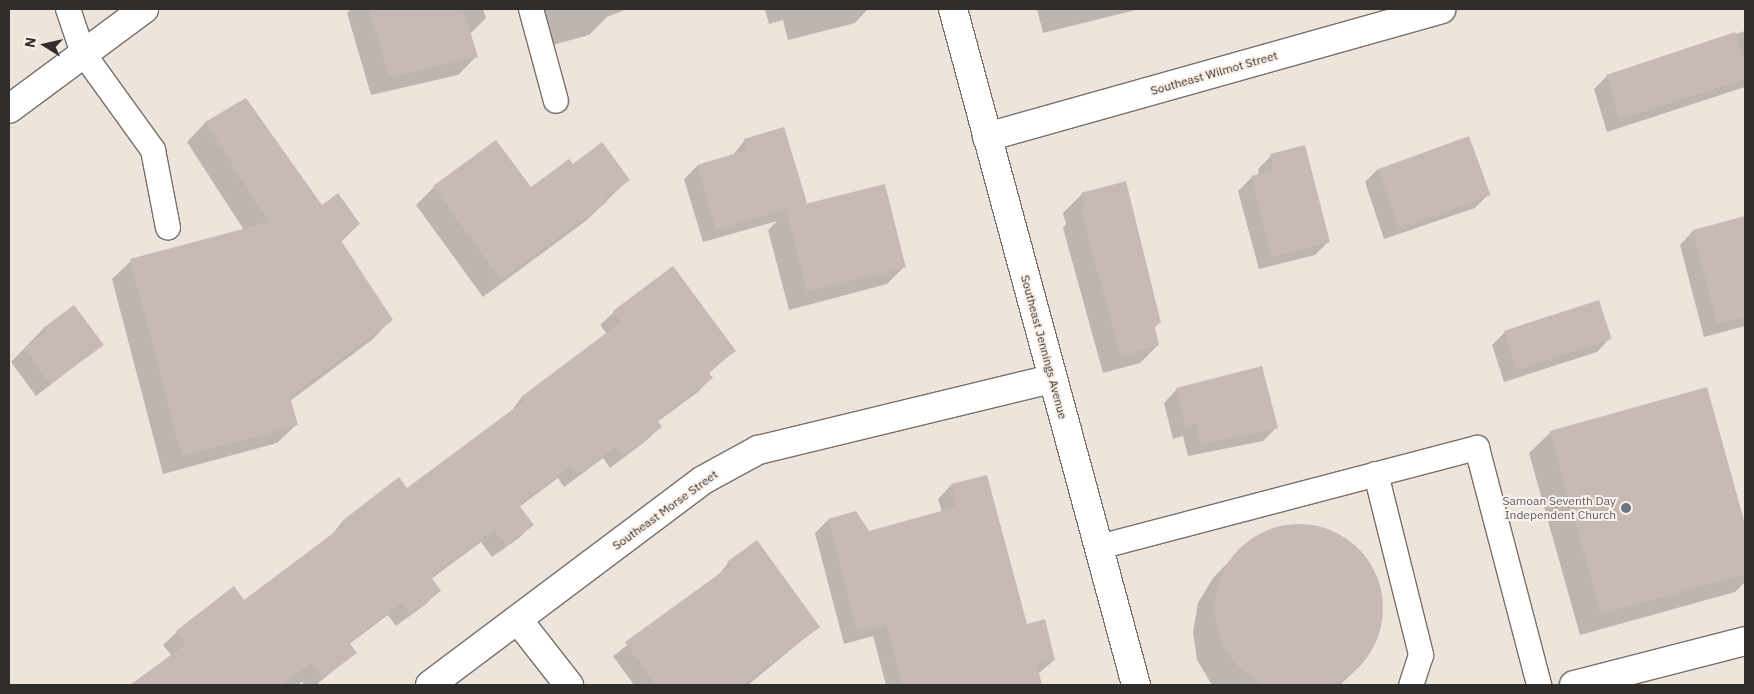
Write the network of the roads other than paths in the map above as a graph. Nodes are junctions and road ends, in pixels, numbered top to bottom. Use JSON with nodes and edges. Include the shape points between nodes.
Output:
{"nodes":[{"id":1,"x":68,"y":9,"type":"edge"},
{"id":2,"x":144,"y":9,"type":"edge"},
{"id":3,"x":531,"y":9,"type":"edge"},
{"id":4,"x":954,"y":9,"type":"edge"},
{"id":5,"x":1441,"y":9,"type":"edge"},
{"id":6,"x":83,"y":54,"type":"junction"},
{"id":7,"x":556,"y":101,"type":"dead end"},
{"id":8,"x":9,"y":109,"type":"edge"},
{"id":9,"x":987,"y":137,"type":"junction"},
{"id":10,"x":168,"y":228,"type":"dead end"},
{"id":11,"x":1052,"y":379,"type":"junction"},
{"id":12,"x":1376,"y":474,"type":"junction"},
{"id":13,"x":1099,"y":547,"type":"junction"},
{"id":14,"x":518,"y":620,"type":"junction"},
{"id":15,"x":1745,"y":641,"type":"edge"},
{"id":16,"x":430,"y":685,"type":"edge"},
{"id":17,"x":569,"y":685,"type":"edge"},
{"id":18,"x":1136,"y":685,"type":"edge"},
{"id":19,"x":1411,"y":685,"type":"edge"},
{"id":20,"x":1539,"y":685,"type":"edge"},
{"id":21,"x":1574,"y":685,"type":"edge"}],
"edges":[{"from":1,"to":6,"type":"lane"},
{"from":2,"to":6,"type":"street"},
{"from":3,"to":7,"type":"lane"},
{"from":4,"to":9,"type":"street","name":"Southeast Jennings Avenue"},
{"from":5,"to":9,"type":"street","name":"Southeast Wilmot Street"},
{"from":6,"to":8,"type":"street"},
{"from":6,"to":10,"type":"lane","via":[[153,150]]},
{"from":9,"to":11,"type":"street","name":"Southeast Jennings Avenue"},
{"from":11,"to":13,"type":"street","name":"Southeast Jennings Avenue"},
{"from":11,"to":14,"type":"street","name":"Southeast Morse Street","via":[[758,450],[703,480]]},
{"from":12,"to":13,"type":"lane"},
{"from":12,"to":19,"type":"lane","via":[[1421,655]]},
{"from":12,"to":20,"type":"lane","via":[[1478,448]]},
{"from":13,"to":18,"type":"street","name":"Southeast Jennings Avenue"},
{"from":14,"to":16,"type":"street","name":"Southeast Morse Street"},
{"from":14,"to":17,"type":"street"},
{"from":15,"to":21,"type":"street"}]}
